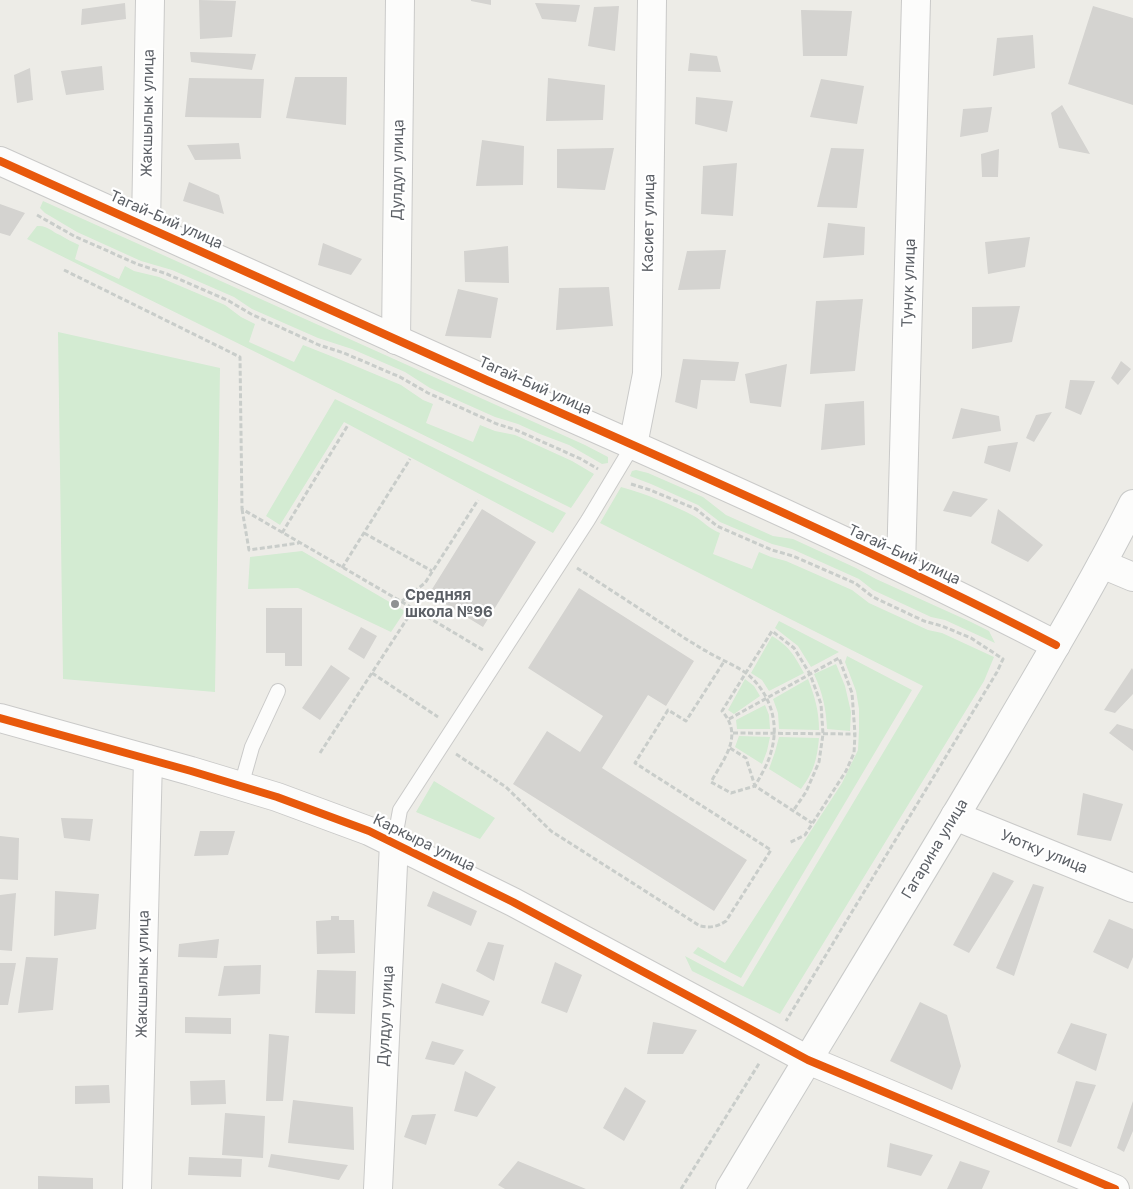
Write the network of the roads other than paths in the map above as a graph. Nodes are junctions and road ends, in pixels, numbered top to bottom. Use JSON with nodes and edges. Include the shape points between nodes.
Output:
{"nodes":[{"id":1,"x":150,"y":0,"type":"edge"},
{"id":2,"x":400,"y":0,"type":"edge"},
{"id":3,"x":652,"y":0,"type":"edge"},
{"id":4,"x":916,"y":0,"type":"edge"},
{"id":5,"x":0,"y":161,"type":"edge"},
{"id":6,"x":146,"y":226,"type":"junction"},
{"id":7,"x":396,"y":340,"type":"junction"},
{"id":8,"x":633,"y":445,"type":"junction"},
{"id":9,"x":1133,"y":504,"type":"edge"},
{"id":10,"x":1102,"y":564,"type":"junction"},
{"id":11,"x":901,"y":567,"type":"junction"},
{"id":12,"x":1133,"y":577,"type":"edge"},
{"id":13,"x":1056,"y":645,"type":"junction"},
{"id":14,"x":278,"y":691,"type":"dead end"},
{"id":15,"x":0,"y":718,"type":"edge"},
{"id":16,"x":148,"y":759,"type":"junction"},
{"id":17,"x":241,"y":786,"type":"junction"},
{"id":18,"x":955,"y":816,"type":"junction"},
{"id":19,"x":394,"y":843,"type":"junction"},
{"id":20,"x":1133,"y":888,"type":"edge"},
{"id":21,"x":808,"y":1060,"type":"junction"},
{"id":22,"x":137,"y":1189,"type":"edge"},
{"id":23,"x":378,"y":1189,"type":"edge"},
{"id":24,"x":730,"y":1189,"type":"edge"},
{"id":25,"x":1114,"y":1189,"type":"edge"}],
"edges":[{"from":1,"to":6,"type":"street","name":"Жакшылык улица"},
{"from":2,"to":7,"type":"street","name":"Дулдул улица"},
{"from":3,"to":8,"type":"street","name":"Касиет улица","via":[[647,374]]},
{"from":4,"to":11,"type":"street","name":"Тунук улица"},
{"from":5,"to":6,"type":"street","name":"Тагай-Бий улица"},
{"from":6,"to":7,"type":"street","name":"Тагай-Бий улица"},
{"from":7,"to":8,"type":"street","name":"Тагай-Бий улица"},
{"from":8,"to":11,"type":"street","name":"Тагай-Бий улица"},
{"from":8,"to":19,"type":"lane","via":[[400,810]]},
{"from":9,"to":10,"type":"street","name":"Гагарина улица"},
{"from":10,"to":12,"type":"street"},
{"from":10,"to":13,"type":"street","name":"Гагарина улица"},
{"from":11,"to":13,"type":"street","name":"Тагай-Бий улица"},
{"from":13,"to":18,"type":"street","name":"Гагарина улица"},
{"from":14,"to":17,"type":"lane","via":[[252,747]]},
{"from":15,"to":16,"type":"street","name":"Каркыра улица"},
{"from":16,"to":17,"type":"street","name":"Каркыра улица"},
{"from":16,"to":22,"type":"street","name":"Жакшылык улица"},
{"from":17,"to":19,"type":"street","name":"Каркыра улица","via":[[369,831]]},
{"from":18,"to":20,"type":"street","name":"Уютку улица"},
{"from":18,"to":21,"type":"street","name":"Гагарина улица"},
{"from":19,"to":21,"type":"street","name":"Каркыра улица","via":[[513,902]]},
{"from":19,"to":23,"type":"street","name":"Дулдул улица"},
{"from":21,"to":24,"type":"street","name":"Гагарина улица"},
{"from":21,"to":25,"type":"street","name":"Каркыра улица"}]}
